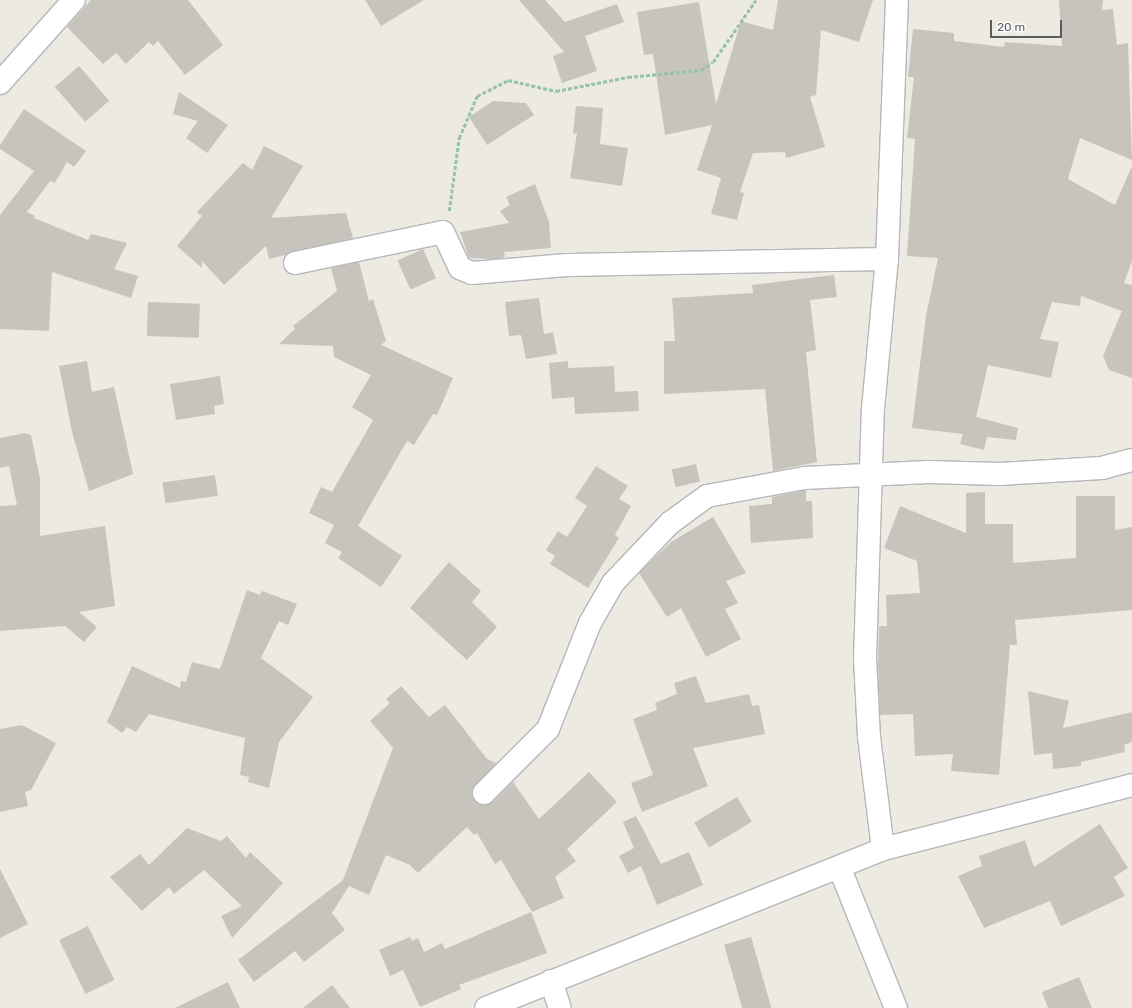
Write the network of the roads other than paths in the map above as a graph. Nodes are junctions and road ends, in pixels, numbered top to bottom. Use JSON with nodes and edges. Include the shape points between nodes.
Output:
{"nodes":[{"id":1,"x":74,"y":0,"type":"edge"},
{"id":2,"x":897,"y":0,"type":"edge"},
{"id":3,"x":0,"y":83,"type":"edge"},
{"id":4,"x":886,"y":259,"type":"junction"},
{"id":5,"x":296,"y":263,"type":"dead end"},
{"id":6,"x":1132,"y":460,"type":"edge"},
{"id":7,"x":871,"y":474,"type":"junction"},
{"id":8,"x":1132,"y":785,"type":"edge"},
{"id":9,"x":484,"y":793,"type":"dead end"},
{"id":10,"x":884,"y":849,"type":"junction"},
{"id":11,"x":840,"y":869,"type":"junction"},
{"id":12,"x":551,"y":981,"type":"junction"},
{"id":13,"x":486,"y":1008,"type":"edge"},
{"id":14,"x":560,"y":1008,"type":"edge"},
{"id":15,"x":896,"y":1008,"type":"edge"}],
"edges":[{"from":1,"to":3,"type":"street"},
{"from":2,"to":4,"type":"street"},
{"from":4,"to":5,"type":"street","via":[[567,265],[472,273],[460,268],[443,232]]},
{"from":4,"to":7,"type":"street"},
{"from":6,"to":7,"type":"street","via":[[1102,468],[1000,474]]},
{"from":7,"to":9,"type":"street","via":[[748,486],[707,496],[670,523],[613,583],[590,623],[548,730]]},
{"from":7,"to":10,"type":"street","via":[[865,659],[869,737]]},
{"from":8,"to":10,"type":"street"},
{"from":10,"to":11,"type":"street"},
{"from":11,"to":12,"type":"street"},
{"from":11,"to":15,"type":"street"},
{"from":12,"to":13,"type":"street"},
{"from":12,"to":14,"type":"street"}]}
